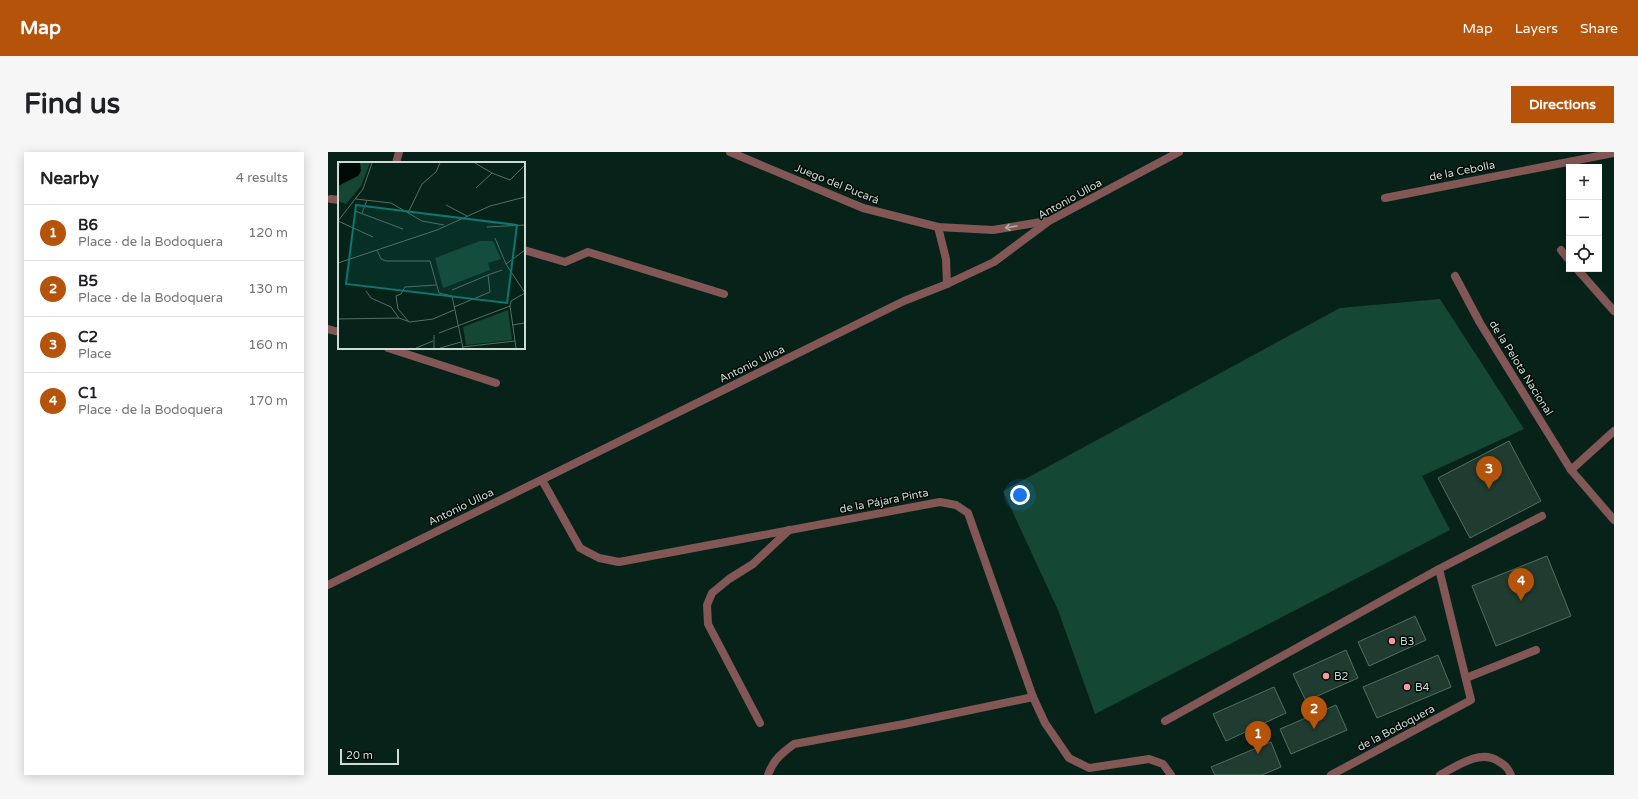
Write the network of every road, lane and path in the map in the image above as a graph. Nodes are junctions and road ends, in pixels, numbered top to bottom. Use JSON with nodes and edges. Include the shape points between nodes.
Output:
{"nodes":[{"id":1,"x":399,"y":152,"type":"edge"},
{"id":2,"x":730,"y":152,"type":"edge"},
{"id":3,"x":1179,"y":152,"type":"edge"},
{"id":4,"x":1614,"y":153,"type":"edge"},
{"id":5,"x":747,"y":155,"type":"edge"},
{"id":6,"x":396,"y":162,"type":"edge"},
{"id":7,"x":1385,"y":198,"type":"dead end"},
{"id":8,"x":1049,"y":221,"type":"junction"},
{"id":9,"x":938,"y":228,"type":"junction"},
{"id":10,"x":525,"y":250,"type":"edge"},
{"id":11,"x":1561,"y":250,"type":"dead end"},
{"id":12,"x":1566,"y":256,"type":"edge"},
{"id":13,"x":1580,"y":272,"type":"edge"},
{"id":14,"x":1455,"y":276,"type":"dead end"},
{"id":15,"x":947,"y":284,"type":"junction"},
{"id":16,"x":724,"y":294,"type":"dead end"},
{"id":17,"x":1614,"y":311,"type":"edge"},
{"id":18,"x":328,"y":329,"type":"edge"},
{"id":19,"x":338,"y":332,"type":"edge"},
{"id":20,"x":391,"y":349,"type":"edge"},
{"id":21,"x":496,"y":383,"type":"dead end"},
{"id":22,"x":1614,"y":431,"type":"edge"},
{"id":23,"x":1571,"y":470,"type":"junction"},
{"id":24,"x":542,"y":480,"type":"junction"},
{"id":25,"x":1542,"y":516,"type":"dead end"},
{"id":26,"x":1614,"y":520,"type":"edge"},
{"id":27,"x":789,"y":530,"type":"junction"},
{"id":28,"x":1440,"y":569,"type":"junction"},
{"id":29,"x":328,"y":585,"type":"edge"},
{"id":30,"x":1536,"y":650,"type":"dead end"},
{"id":31,"x":1466,"y":678,"type":"junction"},
{"id":32,"x":1033,"y":697,"type":"junction"},
{"id":33,"x":1165,"y":721,"type":"dead end"},
{"id":34,"x":760,"y":723,"type":"dead end"},
{"id":35,"x":768,"y":775,"type":"edge"},
{"id":36,"x":1172,"y":775,"type":"edge"},
{"id":37,"x":1331,"y":775,"type":"edge"},
{"id":38,"x":1440,"y":775,"type":"edge"},
{"id":39,"x":1511,"y":775,"type":"edge"}],
"edges":[{"from":1,"to":6,"type":"street"},
{"from":2,"to":5,"type":"street","name":"Juego del Pucará"},
{"from":3,"to":8,"type":"street","name":"Antonio Ulloa"},
{"from":4,"to":7,"type":"street","name":"de la Cebolla"},
{"from":5,"to":9,"type":"street","name":"Juego del Pucará","via":[[863,208]]},
{"from":8,"to":9,"type":"street","name":"Juego del Pucará","one_way":true,"via":[[993,230]]},
{"from":8,"to":15,"type":"street","name":"Antonio Ulloa","via":[[994,262]]},
{"from":9,"to":15,"type":"street","via":[[946,259]]},
{"from":10,"to":16,"type":"street","via":[[566,262],[588,252]]},
{"from":11,"to":12,"type":"street"},
{"from":13,"to":17,"type":"street"},
{"from":14,"to":23,"type":"street","name":"de la Pelota Nacional","via":[[1480,324]]},
{"from":15,"to":24,"type":"street","name":"Antonio Ulloa","via":[[904,302]]},
{"from":18,"to":19,"type":"street"},
{"from":20,"to":21,"type":"street"},
{"from":22,"to":23,"type":"street"},
{"from":23,"to":26,"type":"street","name":"de la Pelota Nacional"},
{"from":24,"to":27,"type":"street","name":"de la Pájara Pinta","via":[[580,548],[599,558],[619,562]]},
{"from":24,"to":29,"type":"street","name":"Antonio Ulloa"},
{"from":25,"to":28,"type":"street"},
{"from":27,"to":32,"type":"street","name":"de la Pájara Pinta","via":[[940,502],[956,505],[968,513]]},
{"from":27,"to":34,"type":"street","via":[[753,564],[712,593],[707,606],[708,624]]},
{"from":28,"to":31,"type":"street"},
{"from":28,"to":33,"type":"street"},
{"from":30,"to":31,"type":"street"},
{"from":31,"to":37,"type":"street","name":"de la Bodoquera","via":[[1471,700]]},
{"from":32,"to":35,"type":"street","via":[[794,744],[781,753]]},
{"from":32,"to":36,"type":"street","name":"de la Pájara Pinta","via":[[1069,758],[1089,768],[1149,759],[1163,764]]},
{"from":38,"to":39,"type":"street","via":[[1481,756],[1492,757],[1507,767]]}]}
